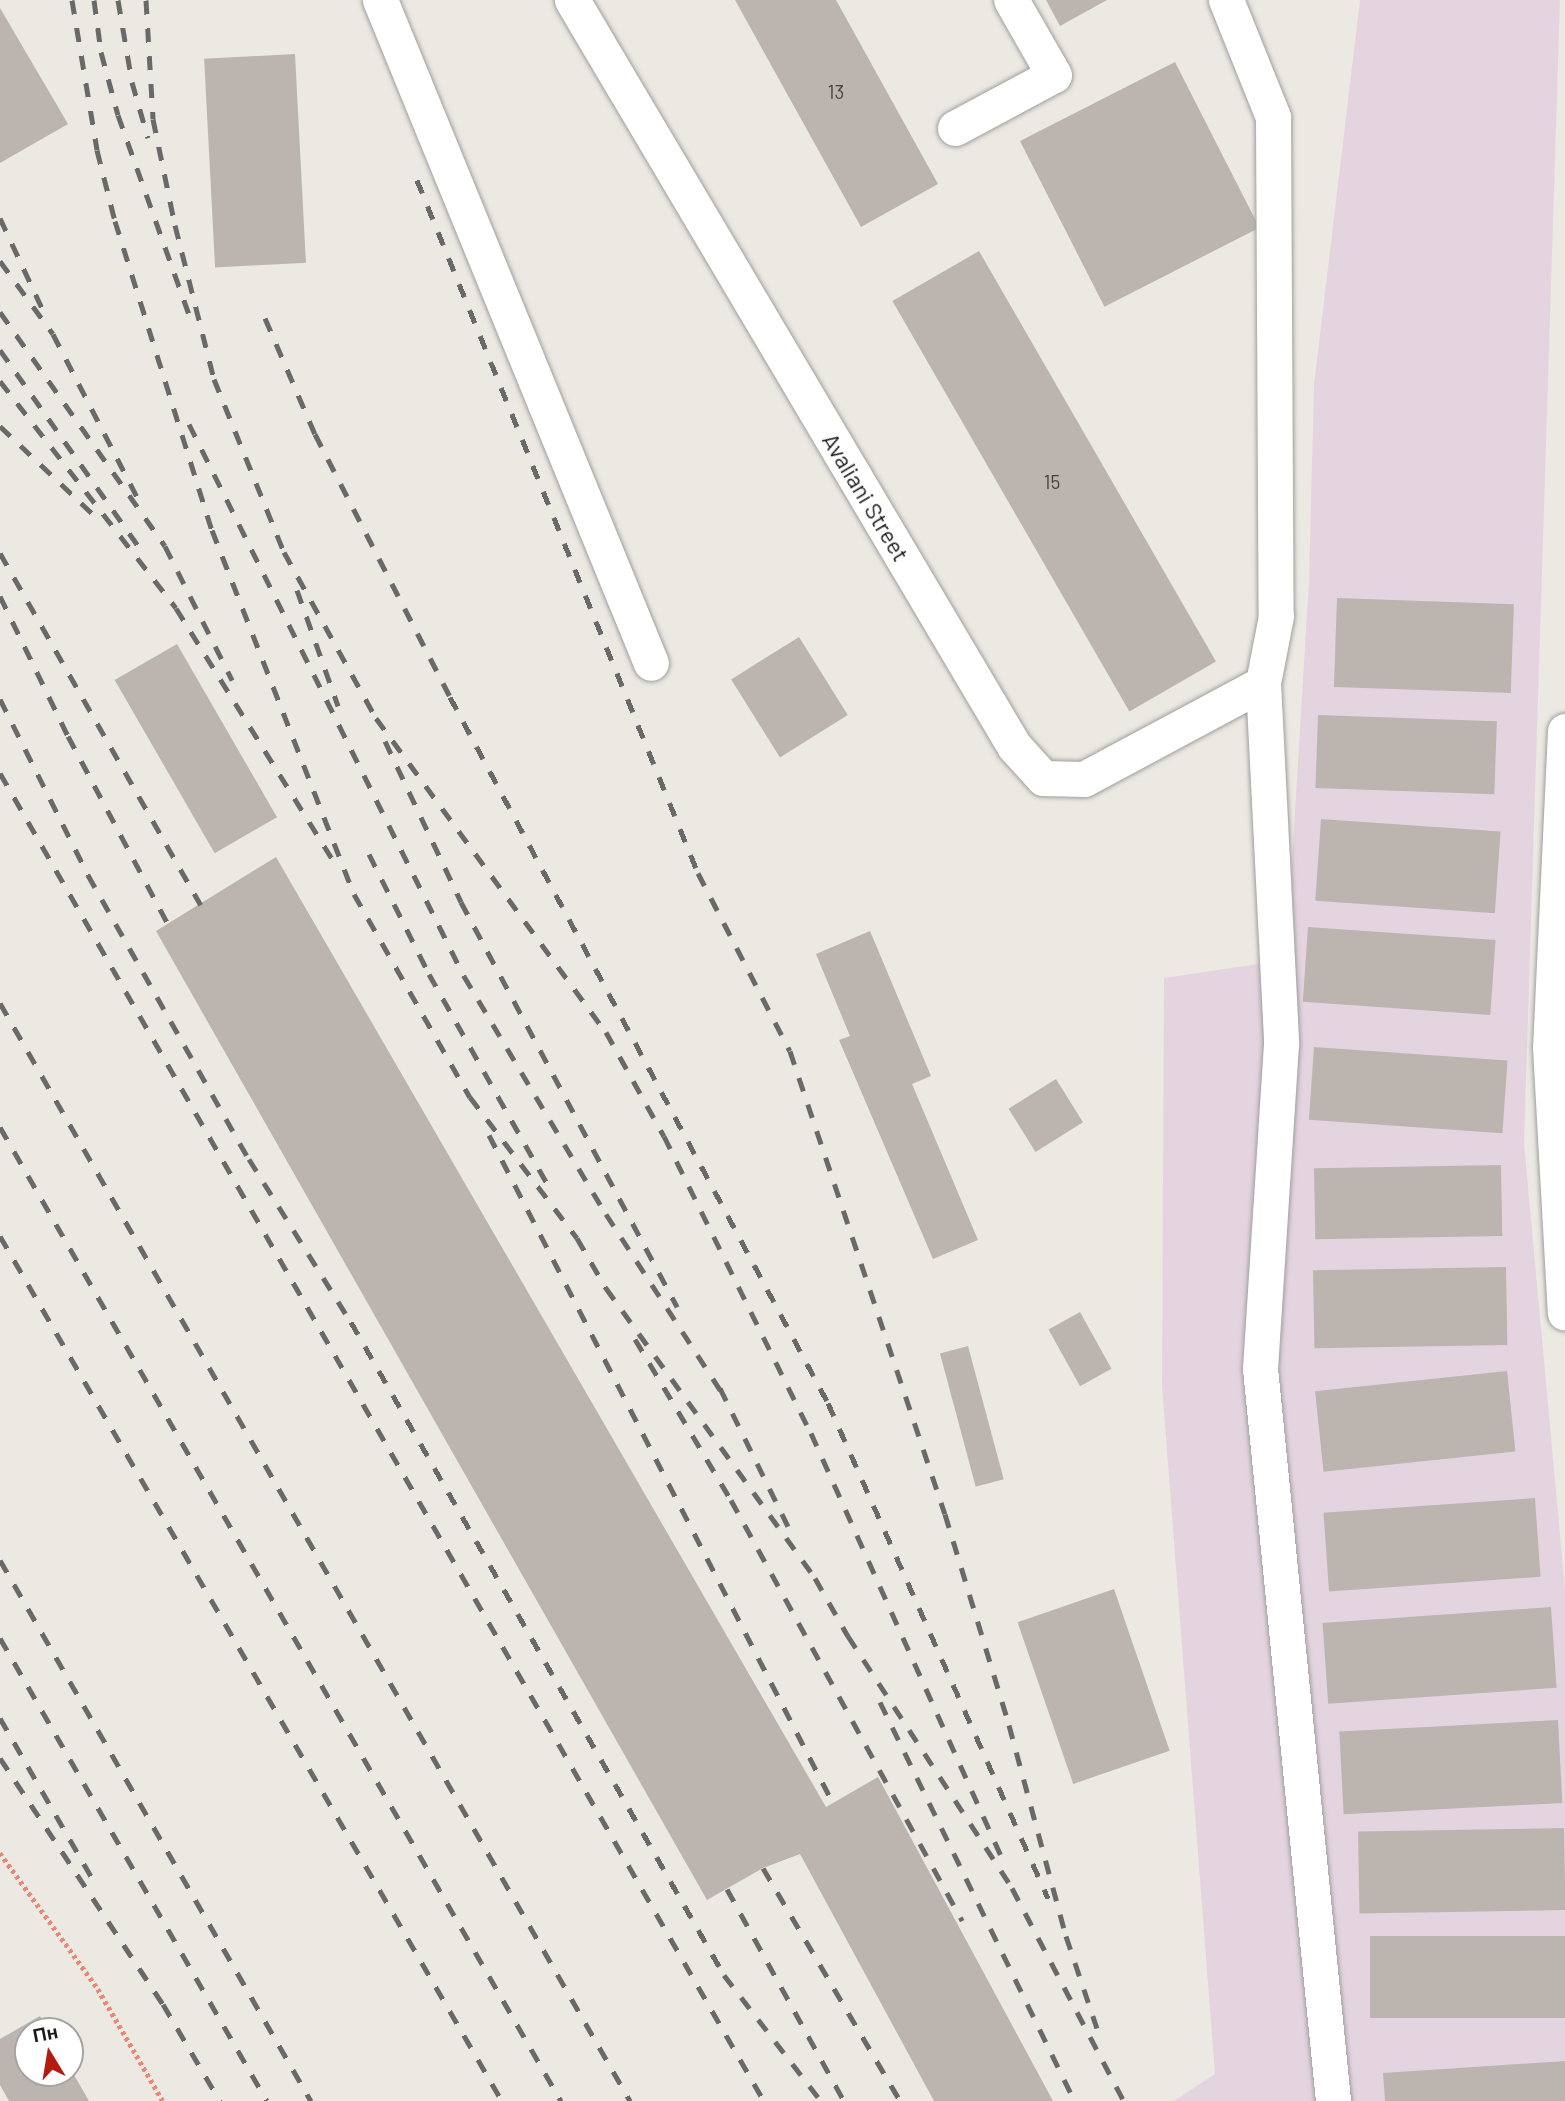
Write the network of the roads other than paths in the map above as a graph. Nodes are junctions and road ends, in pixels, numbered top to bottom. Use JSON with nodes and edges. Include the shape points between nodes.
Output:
{"nodes":[{"id":1,"x":380,"y":0,"type":"edge"},
{"id":2,"x":572,"y":0,"type":"edge"},
{"id":3,"x":1011,"y":0,"type":"edge"},
{"id":4,"x":1226,"y":0,"type":"edge"},
{"id":5,"x":956,"y":128,"type":"dead end"},
{"id":6,"x":651,"y":663,"type":"dead end"},
{"id":7,"x":1263,"y":683,"type":"junction"},
{"id":8,"x":1565,"y":731,"type":"edge"},
{"id":9,"x":1565,"y":1314,"type":"edge"},
{"id":10,"x":1333,"y":2101,"type":"edge"}],
"edges":[{"from":1,"to":6,"type":"street"},
{"from":2,"to":7,"type":"street","name":"Avaliani Street","via":[[1014,746],[1043,778],[1084,779]]},
{"from":3,"to":5,"type":"street","via":[[1054,75]]},
{"from":4,"to":7,"type":"street","via":[[1273,117],[1276,616]]},
{"from":7,"to":10,"type":"street","via":[[1281,1044],[1260,1368]]},
{"from":8,"to":9,"type":"street","via":[[1550,1047]]}]}
